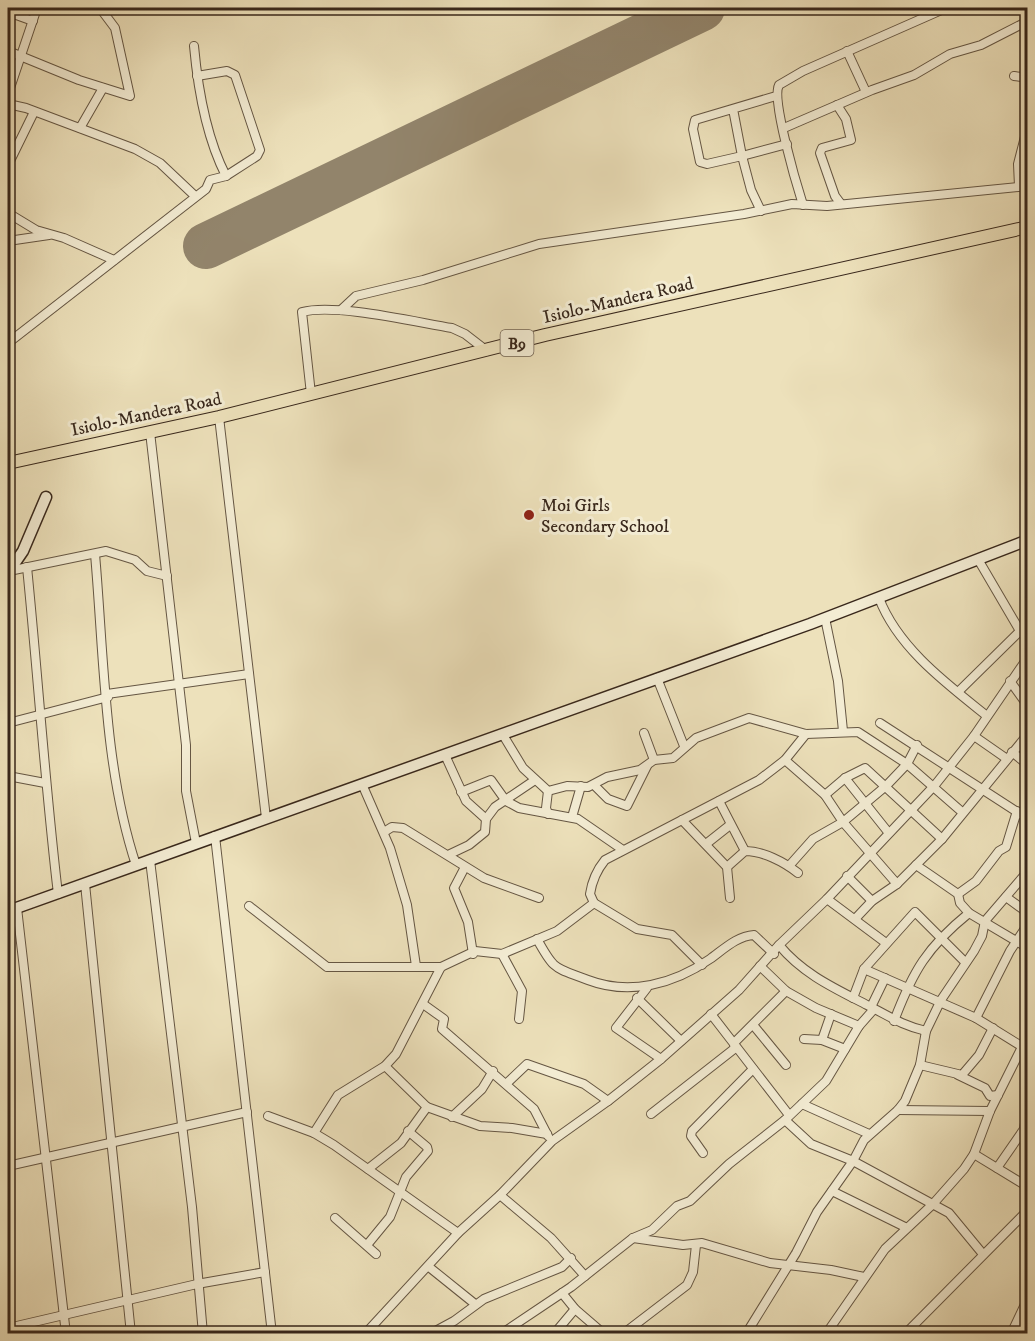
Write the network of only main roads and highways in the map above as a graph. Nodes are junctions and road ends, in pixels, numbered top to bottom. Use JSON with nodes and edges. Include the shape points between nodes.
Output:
{"nodes":[{"id":1,"x":1028,"y":227,"type":"edge"},
{"id":2,"x":8,"y":463,"type":"edge"},
{"id":3,"x":46,"y":497,"type":"dead end"},
{"id":4,"x":1028,"y":540,"type":"edge"},
{"id":5,"x":8,"y":572,"type":"edge"},
{"id":6,"x":12,"y":909,"type":"edge"}],
"edges":[{"from":1,"to":2,"type":"highway","name":"Isiolo-Mandera Road","number":"B9","via":[[545,335],[219,417]]},
{"from":3,"to":5,"type":"main road"},
{"from":4,"to":6,"type":"main road","via":[[503,735]]}]}
